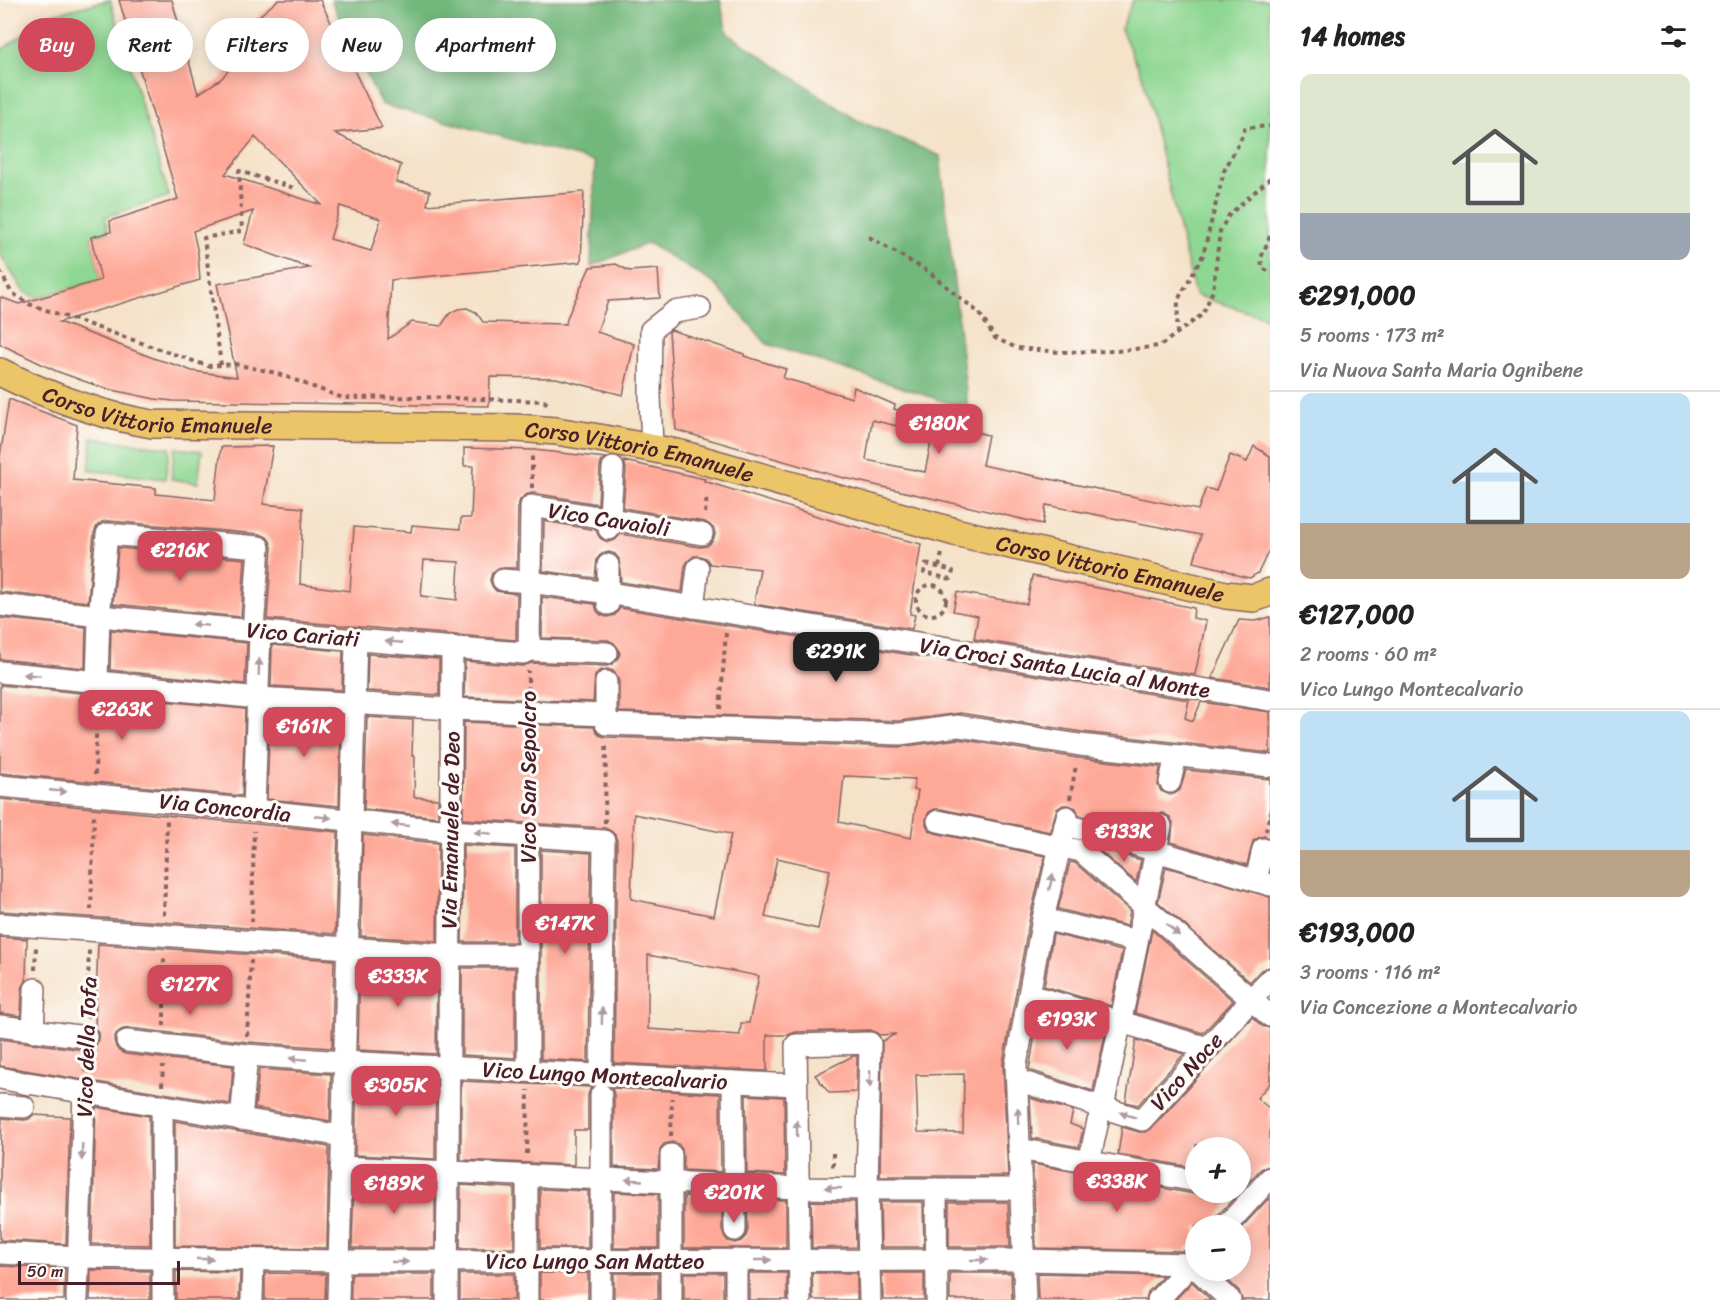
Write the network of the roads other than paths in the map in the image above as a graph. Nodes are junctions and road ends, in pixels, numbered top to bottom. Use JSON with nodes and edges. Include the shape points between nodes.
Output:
{"nodes":[{"id":1,"x":700,"y":308,"type":"dead end"},
{"id":2,"x":0,"y":372,"type":"edge"},
{"id":3,"x":652,"y":448,"type":"junction"},
{"id":4,"x":613,"y":468,"type":"dead end"},
{"id":5,"x":609,"y":524,"type":"junction"},
{"id":6,"x":702,"y":534,"type":"dead end"},
{"id":7,"x":608,"y":565,"type":"dead end"},
{"id":8,"x":698,"y":568,"type":"dead end"},
{"id":9,"x":503,"y":580,"type":"dead end"},
{"id":10,"x":530,"y":582,"type":"junction"},
{"id":11,"x":1270,"y":592,"type":"edge"},
{"id":12,"x":608,"y":599,"type":"junction"},
{"id":13,"x":0,"y":605,"type":"edge"},
{"id":14,"x":693,"y":607,"type":"junction"},
{"id":15,"x":99,"y":616,"type":"junction"},
{"id":16,"x":257,"y":630,"type":"junction"},
{"id":17,"x":356,"y":639,"type":"junction"},
{"id":18,"x":452,"y":647,"type":"junction"},
{"id":19,"x":529,"y":650,"type":"junction"},
{"id":20,"x":607,"y":653,"type":"dead end"},
{"id":21,"x":0,"y":672,"type":"edge"},
{"id":22,"x":97,"y":681,"type":"junction"},
{"id":23,"x":606,"y":682,"type":"dead end"},
{"id":24,"x":258,"y":698,"type":"junction"},
{"id":25,"x":1270,"y":700,"type":"edge"},
{"id":26,"x":353,"y":702,"type":"junction"},
{"id":27,"x":452,"y":709,"type":"junction"},
{"id":28,"x":606,"y":719,"type":"junction"},
{"id":29,"x":1176,"y":756,"type":"junction"},
{"id":30,"x":1270,"y":766,"type":"edge"},
{"id":31,"x":1170,"y":782,"type":"dead end"},
{"id":32,"x":0,"y":786,"type":"edge"},
{"id":33,"x":254,"y":810,"type":"junction"},
{"id":34,"x":350,"y":820,"type":"junction"},
{"id":35,"x":938,"y":821,"type":"dead end"},
{"id":36,"x":1161,"y":826,"type":"dead end"},
{"id":37,"x":450,"y":831,"type":"junction"},
{"id":38,"x":528,"y":836,"type":"junction"},
{"id":39,"x":1060,"y":846,"type":"junction"},
{"id":40,"x":1263,"y":849,"type":"dead end"},
{"id":41,"x":1156,"y":851,"type":"junction"},
{"id":42,"x":1263,"y":883,"type":"edge"},
{"id":43,"x":1145,"y":905,"type":"junction"},
{"id":44,"x":1043,"y":919,"type":"junction"},
{"id":45,"x":0,"y":924,"type":"edge"},
{"id":46,"x":1137,"y":940,"type":"junction"},
{"id":47,"x":346,"y":948,"type":"junction"},
{"id":48,"x":449,"y":955,"type":"junction"},
{"id":49,"x":528,"y":955,"type":"junction"},
{"id":50,"x":1270,"y":979,"type":"edge"},
{"id":51,"x":35,"y":989,"type":"road end"},
{"id":52,"x":1030,"y":995,"type":"junction"},
{"id":53,"x":1251,"y":1000,"type":"junction"},
{"id":54,"x":1270,"y":1016,"type":"edge"},
{"id":55,"x":1121,"y":1022,"type":"junction"},
{"id":56,"x":0,"y":1026,"type":"edge"},
{"id":57,"x":33,"y":1031,"type":"junction"},
{"id":58,"x":86,"y":1037,"type":"road end"},
{"id":59,"x":127,"y":1041,"type":"dead end"},
{"id":60,"x":1208,"y":1048,"type":"junction"},
{"id":61,"x":247,"y":1055,"type":"junction"},
{"id":62,"x":343,"y":1062,"type":"junction"},
{"id":63,"x":448,"y":1068,"type":"junction"},
{"id":64,"x":528,"y":1071,"type":"junction"},
{"id":65,"x":0,"y":1078,"type":"edge"},
{"id":66,"x":1017,"y":1080,"type":"junction"},
{"id":67,"x":733,"y":1082,"type":"junction"},
{"id":68,"x":601,"y":1085,"type":"junction"},
{"id":69,"x":796,"y":1085,"type":"junction"},
{"id":70,"x":84,"y":1093,"type":"junction"},
{"id":71,"x":0,"y":1106,"type":"edge"},
{"id":72,"x":24,"y":1107,"type":"dead end"},
{"id":73,"x":162,"y":1107,"type":"junction"},
{"id":74,"x":1100,"y":1114,"type":"junction"},
{"id":75,"x":242,"y":1119,"type":"junction"},
{"id":76,"x":342,"y":1136,"type":"junction"},
{"id":77,"x":1019,"y":1149,"type":"junction"},
{"id":78,"x":671,"y":1155,"type":"road end"},
{"id":79,"x":1089,"y":1162,"type":"junction"},
{"id":80,"x":341,"y":1167,"type":"junction"},
{"id":81,"x":447,"y":1172,"type":"junction"},
{"id":82,"x":527,"y":1175,"type":"junction"},
{"id":83,"x":601,"y":1179,"type":"junction"},
{"id":84,"x":1185,"y":1179,"type":"edge"},
{"id":85,"x":671,"y":1182,"type":"junction"},
{"id":86,"x":735,"y":1185,"type":"junction"},
{"id":87,"x":1256,"y":1187,"type":"edge"},
{"id":88,"x":798,"y":1188,"type":"junction"},
{"id":89,"x":867,"y":1189,"type":"junction"},
{"id":90,"x":936,"y":1189,"type":"junction"},
{"id":91,"x":1021,"y":1189,"type":"junction"},
{"id":92,"x":1234,"y":1215,"type":"edge"},
{"id":93,"x":735,"y":1230,"type":"dead end"},
{"id":94,"x":0,"y":1253,"type":"edge"},
{"id":95,"x":78,"y":1257,"type":"junction"},
{"id":96,"x":163,"y":1259,"type":"junction"},
{"id":97,"x":937,"y":1259,"type":"junction"},
{"id":98,"x":253,"y":1260,"type":"junction"},
{"id":99,"x":671,"y":1260,"type":"junction"},
{"id":100,"x":736,"y":1260,"type":"junction"},
{"id":101,"x":799,"y":1260,"type":"junction"},
{"id":102,"x":868,"y":1260,"type":"junction"},
{"id":103,"x":1024,"y":1260,"type":"junction"},
{"id":104,"x":339,"y":1261,"type":"junction"},
{"id":105,"x":601,"y":1261,"type":"junction"},
{"id":106,"x":447,"y":1262,"type":"junction"},
{"id":107,"x":1185,"y":1265,"type":"edge"},
{"id":108,"x":1185,"y":1274,"type":"edge"},
{"id":109,"x":527,"y":1281,"type":"edge"},
{"id":110,"x":1211,"y":1281,"type":"edge"},
{"id":111,"x":77,"y":1300,"type":"edge"},
{"id":112,"x":163,"y":1300,"type":"edge"},
{"id":113,"x":252,"y":1300,"type":"edge"},
{"id":114,"x":338,"y":1300,"type":"edge"},
{"id":115,"x":447,"y":1300,"type":"edge"},
{"id":116,"x":601,"y":1300,"type":"edge"},
{"id":117,"x":671,"y":1300,"type":"edge"},
{"id":118,"x":736,"y":1300,"type":"edge"},
{"id":119,"x":800,"y":1300,"type":"edge"},
{"id":120,"x":870,"y":1300,"type":"edge"},
{"id":121,"x":937,"y":1300,"type":"edge"},
{"id":122,"x":1025,"y":1300,"type":"edge"},
{"id":123,"x":1158,"y":1300,"type":"edge"},
{"id":124,"x":1230,"y":1300,"type":"edge"}],
"edges":[{"from":1,"to":3,"type":"street","via":[[674,312],[651,330]]},
{"from":2,"to":3,"type":"main road","name":"Corso Vittorio Emanuele","via":[[106,415],[152,424],[516,428]]},
{"from":3,"to":11,"type":"main road","name":"Corso Vittorio Emanuele","via":[[955,532],[1244,598]]},
{"from":4,"to":5,"type":"street"},
{"from":5,"to":6,"type":"street","name":"Vico Cavaioli"},
{"from":5,"to":10,"type":"street","name":"Vico Cavaioli","via":[[531,506]]},
{"from":7,"to":12,"type":"street"},
{"from":8,"to":14,"type":"street"},
{"from":9,"to":10,"type":"street","name":"Via Croci Santa Lucia al Monte"},
{"from":10,"to":12,"type":"street","name":"Via Croci Santa Lucia al Monte"},
{"from":10,"to":19,"type":"street"},
{"from":12,"to":14,"type":"street","name":"Via Croci Santa Lucia al Monte"},
{"from":13,"to":15,"type":"street","name":"Vico Cariati"},
{"from":14,"to":25,"type":"street","name":"Via Croci Santa Lucia al Monte"},
{"from":16,"to":15,"type":"street","name":"Vico Cariati","one_way":true},
{"from":15,"to":16,"type":"street","via":[[107,534],[248,546],[259,547]]},
{"from":15,"to":22,"type":"street"},
{"from":16,"to":17,"type":"street","name":"Vico Cariati"},
{"from":24,"to":16,"type":"street","one_way":true},
{"from":18,"to":17,"type":"street","name":"Vico Cariati","one_way":true},
{"from":17,"to":26,"type":"street"},
{"from":18,"to":19,"type":"street","name":"Vico Cariati","via":[[523,653]]},
{"from":18,"to":27,"type":"street","name":"Via Emanuele de Deo"},
{"from":19,"to":20,"type":"street","name":"Vico Cariati"},
{"from":22,"to":21,"type":"street","one_way":true},
{"from":22,"to":24,"type":"street"},
{"from":23,"to":28,"type":"street"},
{"from":24,"to":26,"type":"street"},
{"from":24,"to":33,"type":"street"},
{"from":26,"to":27,"type":"street"},
{"from":26,"to":34,"type":"street"},
{"from":27,"to":28,"type":"street"},
{"from":27,"to":37,"type":"street","name":"Via Emanuele de Deo"},
{"from":28,"to":29,"type":"street","via":[[719,728],[900,734],[958,726],[1079,749]]},
{"from":29,"to":30,"type":"street"},
{"from":29,"to":31,"type":"street"},
{"from":32,"to":33,"type":"street","name":"Via Concordia","one_way":true},
{"from":33,"to":34,"type":"street","name":"Via Concordia","one_way":true},
{"from":37,"to":34,"type":"street","name":"Via Concordia","one_way":true},
{"from":34,"to":47,"type":"street"},
{"from":35,"to":39,"type":"street"},
{"from":36,"to":41,"type":"street"},
{"from":38,"to":37,"type":"street","name":"Via Concordia","one_way":true},
{"from":37,"to":48,"type":"street","name":"Via Emanuele de Deo"},
{"from":38,"to":49,"type":"street","name":"Vico San Sepolcro"},
{"from":68,"to":38,"type":"street","name":"Via Concordia","one_way":true,"via":[[604,842]]},
{"from":39,"to":41,"type":"street","via":[[1066,821]]},
{"from":39,"to":43,"type":"street","via":[[1081,851]]},
{"from":44,"to":39,"type":"street","one_way":true},
{"from":40,"to":42,"type":"street"},
{"from":41,"to":42,"type":"street"},
{"from":41,"to":43,"type":"street"},
{"from":43,"to":46,"type":"street"},
{"from":43,"to":53,"type":"street","one_way":true},
{"from":44,"to":46,"type":"street"},
{"from":44,"to":52,"type":"street"},
{"from":45,"to":47,"type":"street"},
{"from":46,"to":55,"type":"street"},
{"from":47,"to":48,"type":"street"},
{"from":47,"to":62,"type":"street"},
{"from":48,"to":49,"type":"street"},
{"from":48,"to":63,"type":"street","name":"Via Emanuele de Deo"},
{"from":49,"to":64,"type":"street","name":"Vico San Sepolcro"},
{"from":50,"to":53,"type":"street","name":"Vico Noce"},
{"from":51,"to":57,"type":"street"},
{"from":52,"to":55,"type":"street"},
{"from":52,"to":66,"type":"street","via":[[1016,1065]]},
{"from":53,"to":54,"type":"street"},
{"from":53,"to":60,"type":"street","name":"Vico Noce"},
{"from":55,"to":60,"type":"street"},
{"from":55,"to":74,"type":"street"},
{"from":56,"to":57,"type":"street"},
{"from":57,"to":58,"type":"street"},
{"from":59,"to":61,"type":"street","name":"Vico Lungo Montecalvario"},
{"from":60,"to":74,"type":"street","name":"Vico Noce","one_way":true,"via":[[1142,1120]]},
{"from":62,"to":61,"type":"street","name":"Vico Lungo Montecalvario","one_way":true},
{"from":61,"to":75,"type":"street"},
{"from":62,"to":63,"type":"street","name":"Vico Lungo Montecalvario"},
{"from":62,"to":76,"type":"street"},
{"from":63,"to":64,"type":"street","name":"Vico Lungo Montecalvario"},
{"from":63,"to":81,"type":"street","name":"Via Emanuele de Deo"},
{"from":64,"to":68,"type":"street","name":"Vico Lungo Montecalvario"},
{"from":65,"to":70,"type":"street"},
{"from":66,"to":74,"type":"street","name":"Vico Noce"},
{"from":77,"to":66,"type":"street","one_way":true},
{"from":67,"to":68,"type":"street","name":"Vico Lungo Montecalvario","via":[[672,1078]]},
{"from":67,"to":69,"type":"street","name":"Vico Lungo Montecalvario"},
{"from":67,"to":86,"type":"street"},
{"from":68,"to":83,"type":"street"},
{"from":88,"to":69,"type":"street","one_way":true},
{"from":69,"to":89,"type":"street","one_way":true,"via":[[796,1045],[870,1043]]},
{"from":70,"to":73,"type":"street"},
{"from":70,"to":95,"type":"street","name":"Vico della Tofa","one_way":true},
{"from":71,"to":72,"type":"street"},
{"from":73,"to":75,"type":"street"},
{"from":73,"to":96,"type":"street"},
{"from":74,"to":79,"type":"street"},
{"from":75,"to":76,"type":"street"},
{"from":76,"to":80,"type":"street"},
{"from":77,"to":79,"type":"street"},
{"from":77,"to":91,"type":"street"},
{"from":78,"to":85,"type":"street"},
{"from":79,"to":84,"type":"street"},
{"from":80,"to":81,"type":"street"},
{"from":80,"to":104,"type":"street"},
{"from":81,"to":82,"type":"street"},
{"from":81,"to":106,"type":"street","name":"Via Emanuele de Deo"},
{"from":82,"to":83,"type":"street"},
{"from":82,"to":109,"type":"street"},
{"from":85,"to":83,"type":"street","one_way":true},
{"from":83,"to":105,"type":"street"},
{"from":85,"to":86,"type":"street"},
{"from":85,"to":99,"type":"street"},
{"from":86,"to":88,"type":"street"},
{"from":86,"to":93,"type":"street"},
{"from":87,"to":92,"type":"street"},
{"from":89,"to":88,"type":"street","one_way":true},
{"from":88,"to":101,"type":"street"},
{"from":89,"to":90,"type":"street"},
{"from":89,"to":102,"type":"street"},
{"from":90,"to":91,"type":"street"},
{"from":90,"to":97,"type":"street"},
{"from":91,"to":103,"type":"street"},
{"from":94,"to":95,"type":"street","name":"Vico Lungo San Matteo"},
{"from":95,"to":96,"type":"street","name":"Vico Lungo San Matteo"},
{"from":95,"to":111,"type":"street","name":"Vico della Tofa"},
{"from":96,"to":98,"type":"street","name":"Vico Lungo San Matteo","one_way":true},
{"from":96,"to":112,"type":"street"},
{"from":97,"to":102,"type":"street","name":"Vico Lungo San Matteo"},
{"from":97,"to":103,"type":"street","name":"Vico Lungo San Matteo","one_way":true},
{"from":97,"to":121,"type":"street"},
{"from":98,"to":104,"type":"street","name":"Vico Lungo San Matteo"},
{"from":98,"to":113,"type":"street"},
{"from":99,"to":100,"type":"street","name":"Vico Lungo San Matteo"},
{"from":99,"to":105,"type":"street","name":"Vico Lungo San Matteo"},
{"from":99,"to":117,"type":"street"},
{"from":100,"to":101,"type":"street","name":"Vico Lungo San Matteo","one_way":true},
{"from":100,"to":118,"type":"street"},
{"from":101,"to":102,"type":"street","name":"Vico Lungo San Matteo"},
{"from":101,"to":119,"type":"street"},
{"from":102,"to":120,"type":"street"},
{"from":103,"to":107,"type":"street","name":"Vico Lungo San Matteo"},
{"from":103,"to":122,"type":"street"},
{"from":104,"to":106,"type":"street","name":"Vico Lungo San Matteo","one_way":true},
{"from":104,"to":114,"type":"street"},
{"from":105,"to":109,"type":"street","name":"Vico Lungo San Matteo"},
{"from":105,"to":116,"type":"street"},
{"from":106,"to":109,"type":"street","name":"Vico Lungo San Matteo"},
{"from":106,"to":115,"type":"street","name":"Via Emanuele de Deo"},
{"from":108,"to":123,"type":"street"},
{"from":110,"to":124,"type":"street"}]}
